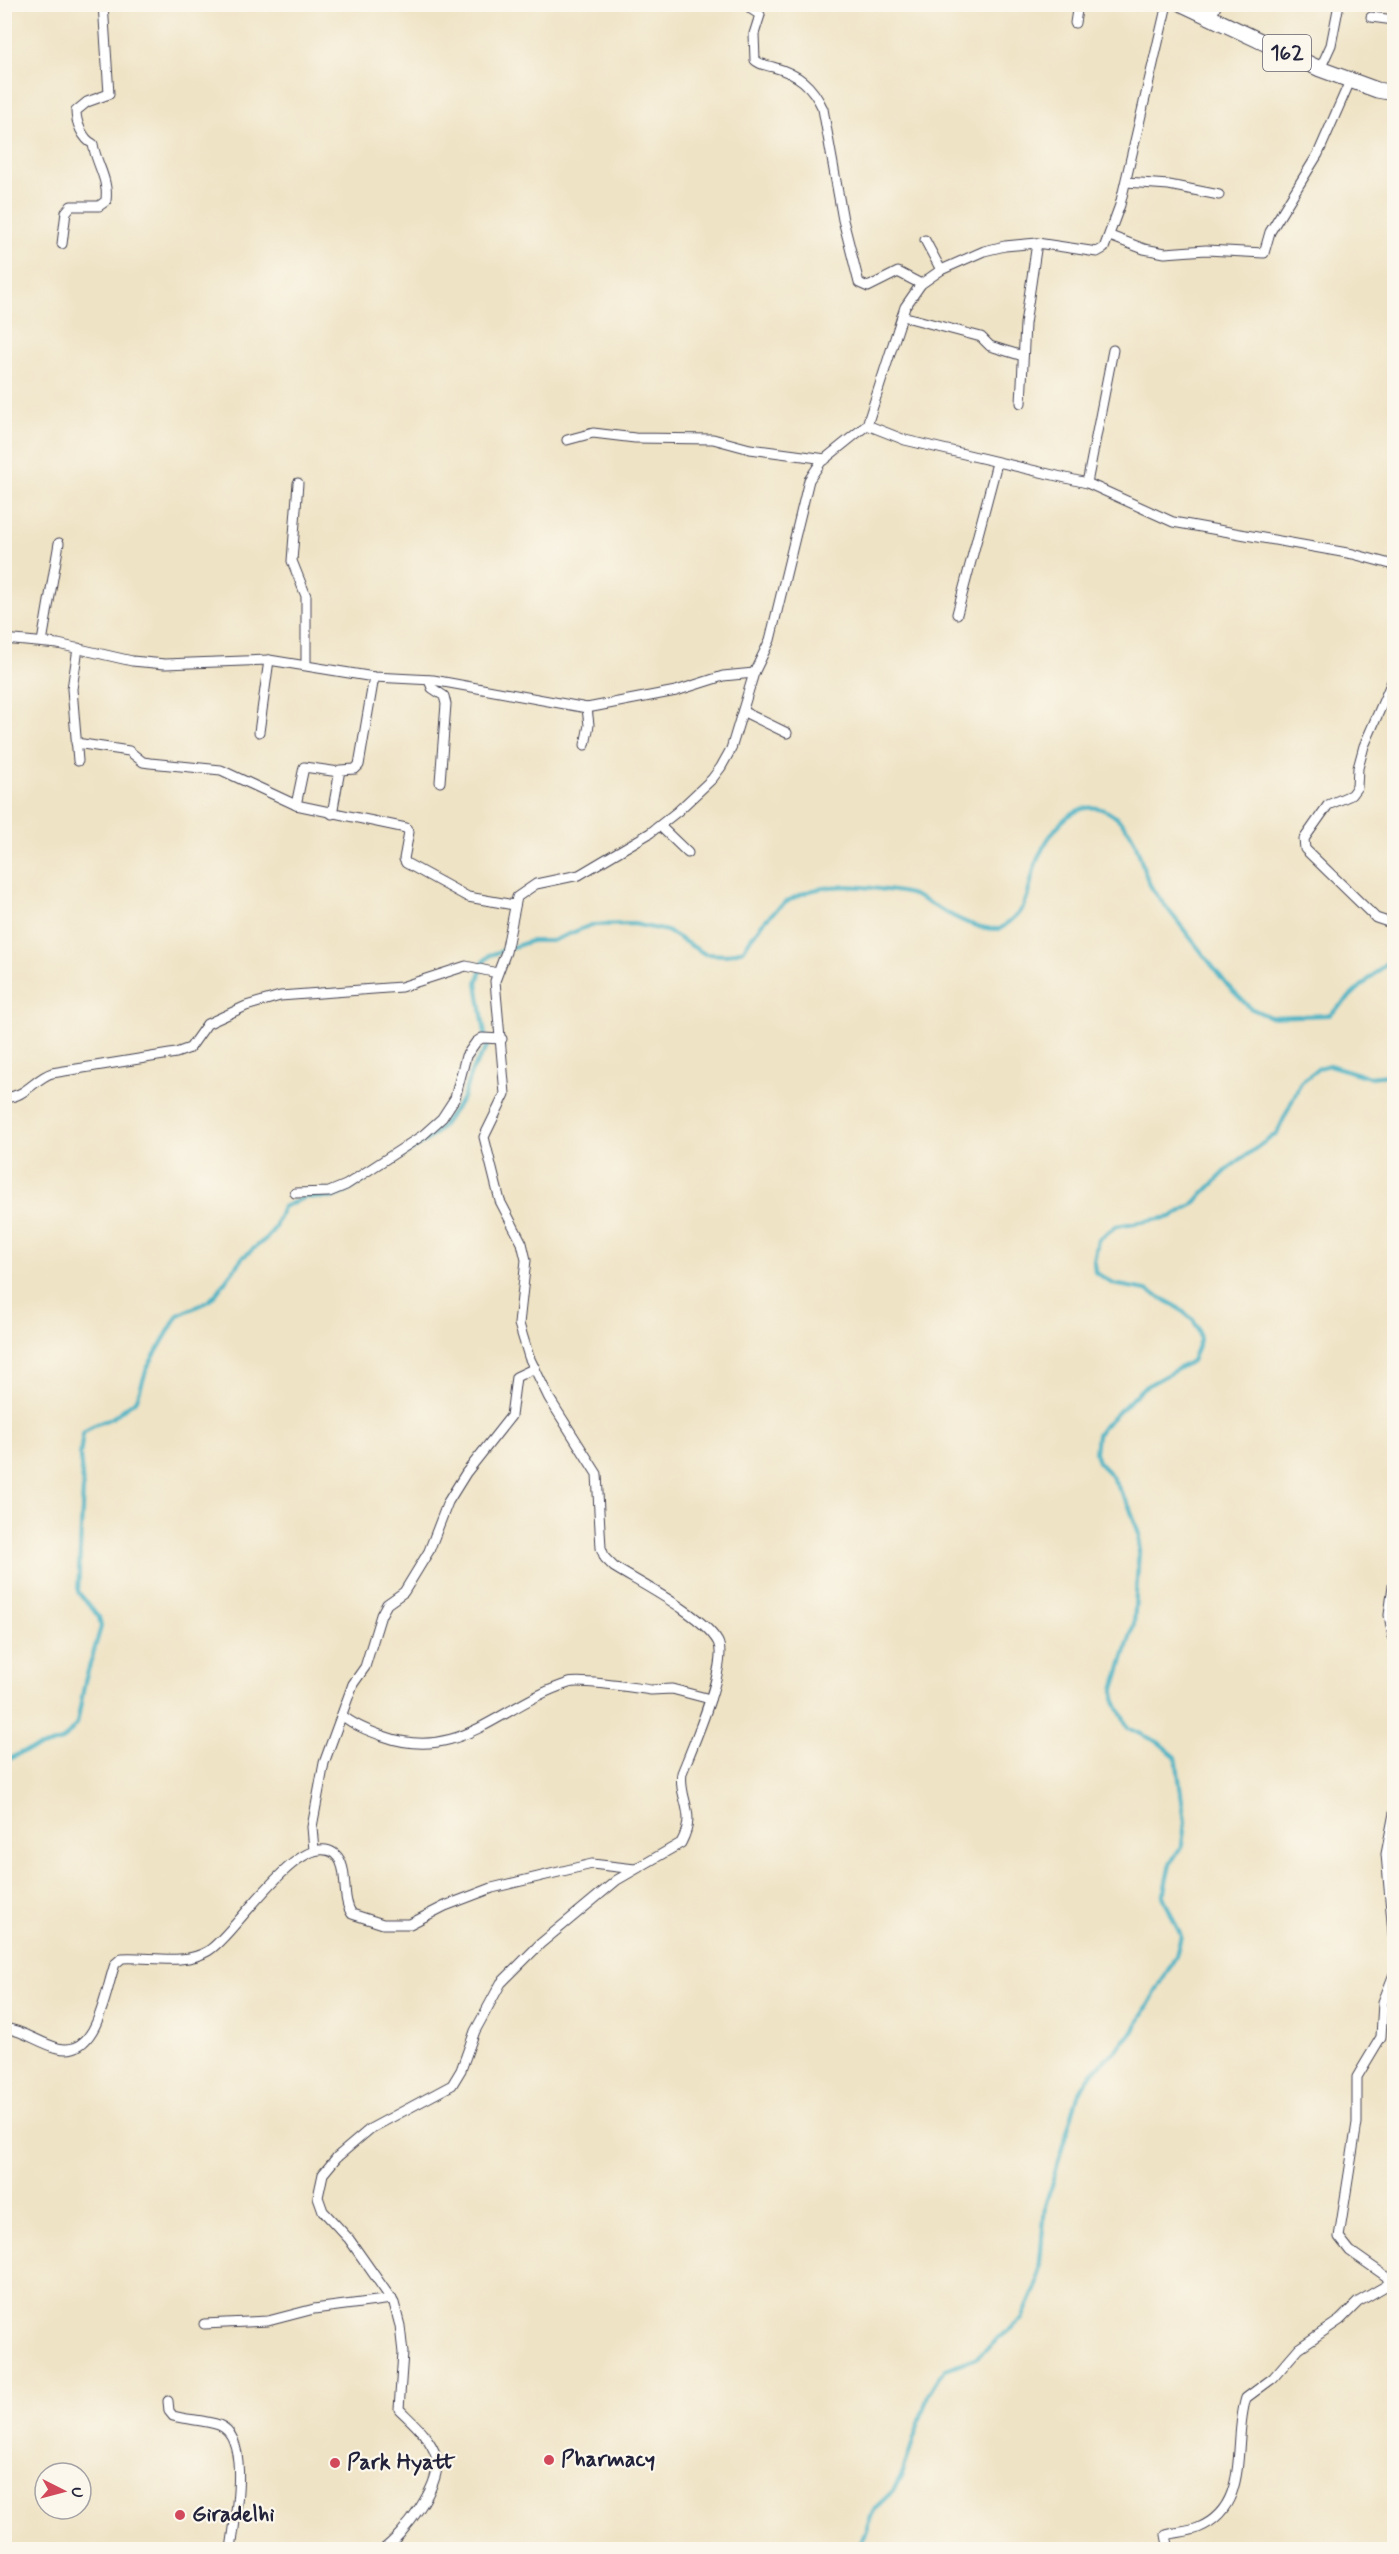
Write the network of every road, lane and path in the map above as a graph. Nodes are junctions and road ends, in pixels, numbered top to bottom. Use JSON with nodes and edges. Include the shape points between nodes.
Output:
{"nodes":[{"id":1,"x":103,"y":4,"type":"edge"},
{"id":2,"x":1078,"y":4,"type":"edge"},
{"id":3,"x":1167,"y":4,"type":"edge"},
{"id":4,"x":1182,"y":4,"type":"edge"},
{"id":5,"x":1339,"y":4,"type":"edge"},
{"id":6,"x":751,"y":9,"type":"dead end"},
{"id":7,"x":1214,"y":11,"type":"edge"},
{"id":8,"x":1371,"y":17,"type":"dead end"},
{"id":9,"x":1395,"y":20,"type":"edge"},
{"id":10,"x":1075,"y":23,"type":"dead end"},
{"id":11,"x":1320,"y":69,"type":"junction"},
{"id":12,"x":1350,"y":81,"type":"junction"},
{"id":13,"x":1395,"y":93,"type":"edge"},
{"id":14,"x":1126,"y":182,"type":"junction"},
{"id":15,"x":1218,"y":195,"type":"dead end"},
{"id":16,"x":1110,"y":236,"type":"junction"},
{"id":17,"x":925,"y":240,"type":"dead end"},
{"id":18,"x":1037,"y":243,"type":"junction"},
{"id":19,"x":62,"y":244,"type":"dead end"},
{"id":20,"x":941,"y":270,"type":"junction"},
{"id":21,"x":921,"y":284,"type":"junction"},
{"id":22,"x":902,"y":316,"type":"junction"},
{"id":23,"x":1113,"y":350,"type":"dead end"},
{"id":24,"x":1023,"y":356,"type":"junction"},
{"id":25,"x":1021,"y":403,"type":"dead end"},
{"id":26,"x":867,"y":425,"type":"junction"},
{"id":27,"x":567,"y":440,"type":"dead end"},
{"id":28,"x":826,"y":459,"type":"junction"},
{"id":29,"x":997,"y":463,"type":"junction"},
{"id":30,"x":298,"y":483,"type":"dead end"},
{"id":31,"x":1088,"y":483,"type":"junction"},
{"id":32,"x":58,"y":543,"type":"dead end"},
{"id":33,"x":1395,"y":565,"type":"edge"},
{"id":34,"x":957,"y":614,"type":"dead end"},
{"id":35,"x":4,"y":639,"type":"edge"},
{"id":36,"x":42,"y":642,"type":"junction"},
{"id":37,"x":78,"y":648,"type":"junction"},
{"id":38,"x":269,"y":660,"type":"junction"},
{"id":39,"x":306,"y":665,"type":"junction"},
{"id":40,"x":754,"y":673,"type":"junction"},
{"id":41,"x":374,"y":677,"type":"junction"},
{"id":42,"x":1395,"y":677,"type":"edge"},
{"id":43,"x":429,"y":680,"type":"junction"},
{"id":44,"x":587,"y":708,"type":"junction"},
{"id":45,"x":744,"y":712,"type":"junction"},
{"id":46,"x":258,"y":732,"type":"dead end"},
{"id":47,"x":787,"y":733,"type":"dead end"},
{"id":48,"x":76,"y":743,"type":"junction"},
{"id":49,"x":585,"y":745,"type":"dead end"},
{"id":50,"x":78,"y":761,"type":"dead end"},
{"id":51,"x":339,"y":772,"type":"junction"},
{"id":52,"x":440,"y":782,"type":"dead end"},
{"id":53,"x":296,"y":805,"type":"junction"},
{"id":54,"x":332,"y":814,"type":"junction"},
{"id":55,"x":660,"y":826,"type":"junction"},
{"id":56,"x":688,"y":853,"type":"dead end"},
{"id":57,"x":514,"y":905,"type":"junction"},
{"id":58,"x":1395,"y":920,"type":"edge"},
{"id":59,"x":493,"y":972,"type":"junction"},
{"id":60,"x":497,"y":1039,"type":"junction"},
{"id":61,"x":4,"y":1097,"type":"edge"},
{"id":62,"x":295,"y":1193,"type":"dead end"},
{"id":63,"x":535,"y":1368,"type":"junction"},
{"id":64,"x":1395,"y":1578,"type":"edge"},
{"id":65,"x":1395,"y":1643,"type":"edge"},
{"id":66,"x":1395,"y":1686,"type":"edge"},
{"id":67,"x":710,"y":1699,"type":"junction"},
{"id":68,"x":342,"y":1715,"type":"junction"},
{"id":69,"x":1395,"y":1717,"type":"edge"},
{"id":70,"x":1395,"y":1813,"type":"edge"},
{"id":71,"x":314,"y":1850,"type":"junction"},
{"id":72,"x":635,"y":1869,"type":"junction"},
{"id":73,"x":1395,"y":1944,"type":"edge"},
{"id":74,"x":1395,"y":1974,"type":"edge"},
{"id":75,"x":4,"y":2028,"type":"edge"},
{"id":76,"x":392,"y":2299,"type":"junction"},
{"id":77,"x":204,"y":2324,"type":"dead end"},
{"id":78,"x":168,"y":2401,"type":"dead end"},
{"id":79,"x":231,"y":2550,"type":"edge"},
{"id":80,"x":382,"y":2550,"type":"edge"},
{"id":81,"x":1169,"y":2550,"type":"edge"}],
"edges":[{"from":1,"to":19,"type":"street","via":[[109,94],[87,102],[76,115],[103,171],[106,201],[99,206],[71,206],[66,212]]},
{"from":2,"to":10,"type":"street"},
{"from":3,"to":14,"type":"street"},
{"from":4,"to":7,"type":"main road","number":"162"},
{"from":5,"to":11,"type":"street","via":[[1331,45]]},
{"from":6,"to":21,"type":"street","via":[[760,15],[754,34],[755,60],[801,77],[823,109],[843,220],[860,285],[868,287],[898,272]]},
{"from":7,"to":11,"type":"main road","number":"162"},
{"from":8,"to":9,"type":"street"},
{"from":11,"to":12,"type":"main road","number":"162"},
{"from":12,"to":13,"type":"main road","number":"162"},
{"from":12,"to":16,"type":"street","via":[[1318,154],[1270,232],[1264,253],[1165,253]]},
{"from":14,"to":15,"type":"street","via":[[1169,185]]},
{"from":14,"to":16,"type":"street"},
{"from":16,"to":18,"type":"street","via":[[1097,252]]},
{"from":17,"to":20,"type":"street"},
{"from":18,"to":20,"type":"street","via":[[984,251]]},
{"from":18,"to":24,"type":"street"},
{"from":20,"to":21,"type":"street"},
{"from":21,"to":22,"type":"street"},
{"from":22,"to":24,"type":"street","via":[[981,337],[990,346]]},
{"from":22,"to":26,"type":"street"},
{"from":23,"to":31,"type":"street"},
{"from":24,"to":25,"type":"street"},
{"from":26,"to":28,"type":"street"},
{"from":26,"to":29,"type":"street","via":[[905,440]]},
{"from":27,"to":28,"type":"street","via":[[592,433],[713,439],[750,449]]},
{"from":28,"to":40,"type":"street","via":[[809,480],[780,608]]},
{"from":29,"to":31,"type":"street"},
{"from":29,"to":34,"type":"street"},
{"from":30,"to":39,"type":"street","via":[[292,561],[306,596]]},
{"from":31,"to":33,"type":"street","via":[[1173,522]]},
{"from":32,"to":36,"type":"street"},
{"from":35,"to":36,"type":"street"},
{"from":36,"to":37,"type":"street"},
{"from":37,"to":38,"type":"street","via":[[132,661]]},
{"from":37,"to":48,"type":"street","via":[[72,689]]},
{"from":38,"to":39,"type":"street"},
{"from":38,"to":46,"type":"street"},
{"from":39,"to":41,"type":"street"},
{"from":40,"to":44,"type":"street","via":[[723,676]]},
{"from":40,"to":45,"type":"street"},
{"from":41,"to":43,"type":"street"},
{"from":41,"to":51,"type":"street","via":[[359,765]]},
{"from":42,"to":58,"type":"street","via":[[1364,746],[1357,787],[1351,795],[1328,805],[1304,839],[1305,849],[1366,909],[1383,921]]},
{"from":43,"to":44,"type":"street"},
{"from":43,"to":52,"type":"street","via":[[446,704]]},
{"from":44,"to":49,"type":"street"},
{"from":45,"to":47,"type":"street"},
{"from":45,"to":55,"type":"street","via":[[721,767]]},
{"from":48,"to":50,"type":"street"},
{"from":48,"to":53,"type":"street","via":[[129,751],[143,762],[221,770]]},
{"from":51,"to":53,"type":"street","via":[[304,767]]},
{"from":51,"to":54,"type":"street"},
{"from":53,"to":54,"type":"street"},
{"from":54,"to":57,"type":"street","via":[[408,829],[406,863],[468,897]]},
{"from":55,"to":56,"type":"street"},
{"from":55,"to":57,"type":"street","via":[[579,875],[536,884],[517,897]]},
{"from":57,"to":59,"type":"street","via":[[507,952]]},
{"from":59,"to":60,"type":"street"},
{"from":59,"to":61,"type":"street","via":[[466,966],[401,987],[280,996],[207,1024],[190,1048],[177,1053],[52,1073],[42,1076],[22,1093]]},
{"from":60,"to":62,"type":"street","via":[[482,1038],[466,1056],[455,1098],[442,1118],[423,1135],[346,1185],[329,1192]]},
{"from":60,"to":63,"type":"street","via":[[506,1094],[484,1137],[500,1202],[525,1251],[519,1324]]},
{"from":63,"to":67,"type":"street","via":[[549,1398],[597,1474],[601,1548],[605,1558],[702,1623],[718,1642],[720,1660]]},
{"from":63,"to":68,"type":"street","via":[[516,1377],[512,1416],[466,1473],[448,1502],[429,1551],[404,1592],[384,1610]]},
{"from":64,"to":65,"type":"street","via":[[1389,1615]]},
{"from":66,"to":69,"type":"street"},
{"from":67,"to":68,"type":"street","via":[[665,1688],[570,1683],[464,1736],[428,1744],[390,1738]]},
{"from":67,"to":72,"type":"street","via":[[680,1783],[689,1813],[686,1833],[670,1851]]},
{"from":68,"to":71,"type":"street","via":[[324,1763],[312,1827]]},
{"from":70,"to":73,"type":"street","via":[[1386,1854]]},
{"from":71,"to":72,"type":"street","via":[[332,1852],[339,1859],[344,1895],[352,1914],[383,1924],[410,1924],[492,1888],[592,1864]]},
{"from":71,"to":75,"type":"street","via":[[282,1872],[230,1933],[207,1952],[189,1958],[122,1958],[115,1964],[89,2040],[76,2048],[60,2048]]},
{"from":72,"to":76,"type":"street","via":[[540,1944],[501,1983],[452,2085],[370,2129],[323,2174],[318,2197],[322,2211],[349,2239]]},
{"from":74,"to":81,"type":"street","via":[[1380,2013],[1382,2037],[1357,2077],[1357,2123],[1339,2228],[1342,2243],[1387,2277],[1389,2284],[1358,2302],[1340,2320],[1299,2348],[1273,2378],[1246,2398],[1230,2499],[1197,2528],[1166,2535]]},
{"from":76,"to":77,"type":"street","via":[[314,2309],[268,2321]]},
{"from":76,"to":80,"type":"street","via":[[403,2353],[399,2409],[430,2443],[437,2459],[429,2492],[395,2541]]},
{"from":78,"to":79,"type":"street","via":[[173,2416],[219,2425],[230,2433],[238,2463]]}]}
